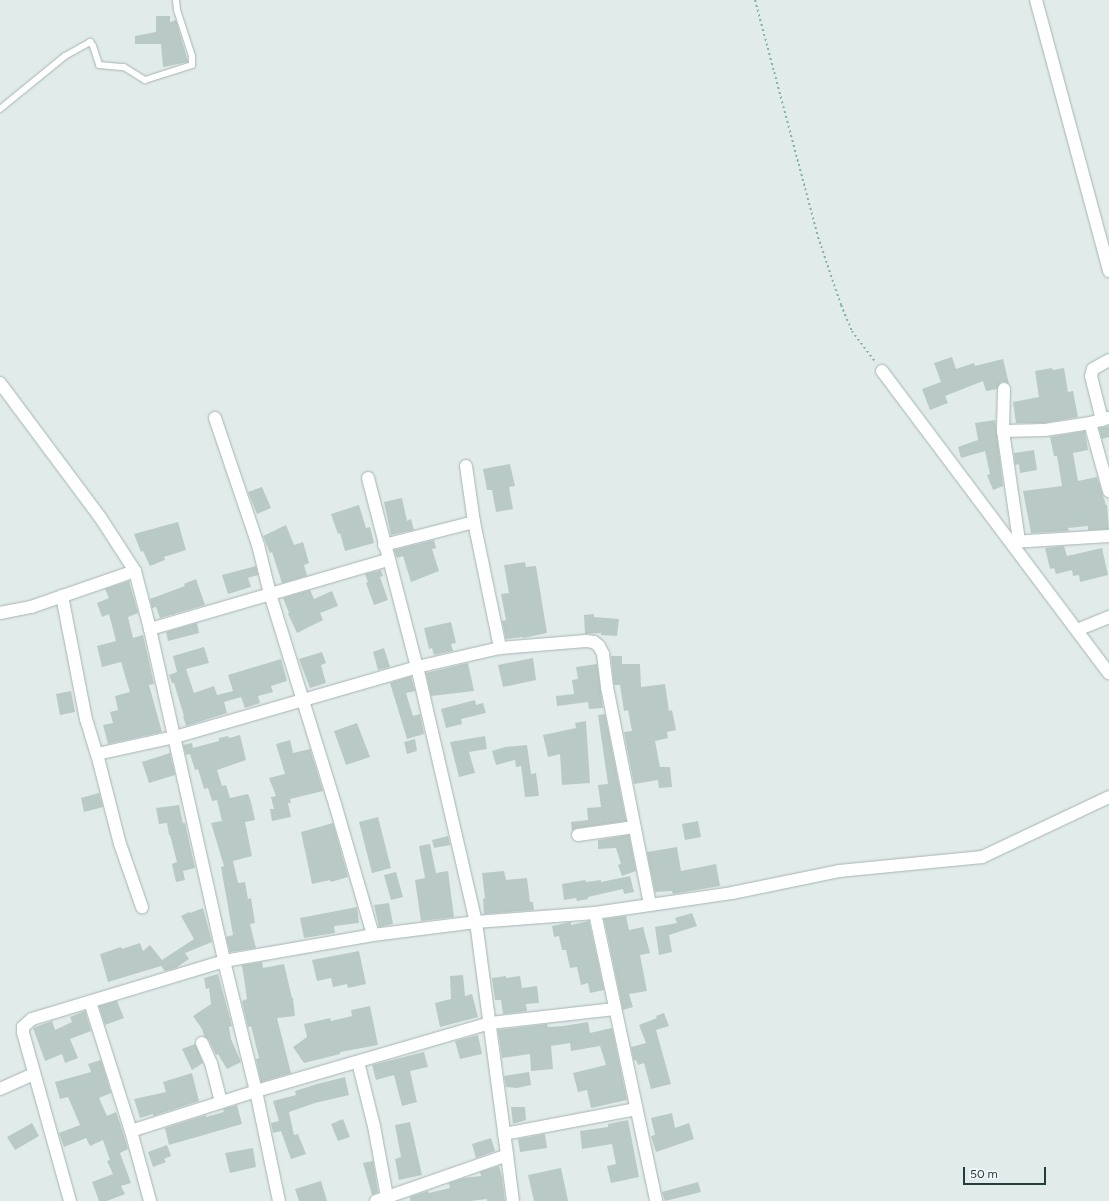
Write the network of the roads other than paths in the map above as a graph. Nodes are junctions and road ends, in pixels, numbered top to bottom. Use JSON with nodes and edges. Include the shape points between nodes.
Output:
{"nodes":[{"id":1,"x":176,"y":0,"type":"edge"},
{"id":2,"x":1036,"y":0,"type":"edge"},
{"id":3,"x":0,"y":109,"type":"edge"},
{"id":4,"x":1109,"y":271,"type":"edge"},
{"id":5,"x":1109,"y":360,"type":"edge"},
{"id":6,"x":882,"y":371,"type":"road end"},
{"id":7,"x":0,"y":383,"type":"edge"},
{"id":8,"x":1004,"y":389,"type":"dead end"},
{"id":9,"x":214,"y":418,"type":"dead end"},
{"id":10,"x":1106,"y":419,"type":"edge"},
{"id":11,"x":1090,"y":423,"type":"junction"},
{"id":12,"x":1003,"y":431,"type":"junction"},
{"id":13,"x":466,"y":466,"type":"dead end"},
{"id":14,"x":368,"y":478,"type":"dead end"},
{"id":15,"x":1109,"y":491,"type":"edge"},
{"id":16,"x":474,"y":522,"type":"junction"},
{"id":17,"x":1109,"y":536,"type":"edge"},
{"id":18,"x":1015,"y":542,"type":"junction"},
{"id":19,"x":384,"y":545,"type":"junction"},
{"id":20,"x":388,"y":560,"type":"junction"},
{"id":21,"x":135,"y":571,"type":"junction"},
{"id":22,"x":270,"y":594,"type":"junction"},
{"id":23,"x":62,"y":596,"type":"junction"},
{"id":24,"x":0,"y":613,"type":"edge"},
{"id":25,"x":1109,"y":617,"type":"edge"},
{"id":26,"x":150,"y":629,"type":"junction"},
{"id":27,"x":1077,"y":630,"type":"junction"},
{"id":28,"x":500,"y":648,"type":"junction"},
{"id":29,"x":417,"y":667,"type":"junction"},
{"id":30,"x":1109,"y":673,"type":"edge"},
{"id":31,"x":303,"y":700,"type":"junction"},
{"id":32,"x":175,"y":737,"type":"junction"},
{"id":33,"x":97,"y":754,"type":"junction"},
{"id":34,"x":1109,"y":797,"type":"edge"},
{"id":35,"x":634,"y":827,"type":"junction"},
{"id":36,"x":578,"y":835,"type":"dead end"},
{"id":37,"x":650,"y":904,"type":"junction"},
{"id":38,"x":142,"y":907,"type":"dead end"},
{"id":39,"x":595,"y":913,"type":"junction"},
{"id":40,"x":476,"y":922,"type":"junction"},
{"id":41,"x":373,"y":935,"type":"junction"},
{"id":42,"x":224,"y":961,"type":"junction"},
{"id":43,"x":90,"y":1002,"type":"junction"},
{"id":44,"x":615,"y":1009,"type":"junction"},
{"id":45,"x":490,"y":1023,"type":"junction"},
{"id":46,"x":202,"y":1043,"type":"dead end"},
{"id":47,"x":358,"y":1062,"type":"junction"},
{"id":48,"x":34,"y":1074,"type":"junction"},
{"id":49,"x":0,"y":1089,"type":"edge"},
{"id":50,"x":256,"y":1091,"type":"junction"},
{"id":51,"x":221,"y":1102,"type":"junction"},
{"id":52,"x":636,"y":1109,"type":"junction"},
{"id":53,"x":131,"y":1131,"type":"junction"},
{"id":54,"x":504,"y":1134,"type":"junction"},
{"id":55,"x":506,"y":1155,"type":"junction"},
{"id":56,"x":382,"y":1199,"type":"edge"},
{"id":57,"x":70,"y":1201,"type":"edge"},
{"id":58,"x":150,"y":1201,"type":"edge"},
{"id":59,"x":279,"y":1201,"type":"edge"},
{"id":60,"x":513,"y":1201,"type":"edge"},
{"id":61,"x":656,"y":1201,"type":"edge"}],
"edges":[{"from":1,"to":3,"type":"lane","via":[[192,56],[192,65],[145,80],[124,67],[99,65],[90,42],[65,56]]},
{"from":2,"to":4,"type":"street"},
{"from":5,"to":10,"type":"street","via":[[1093,369],[1091,376]]},
{"from":6,"to":18,"type":"street"},
{"from":7,"to":21,"type":"street","via":[[100,516]]},
{"from":8,"to":12,"type":"street"},
{"from":9,"to":22,"type":"street","via":[[246,506]]},
{"from":10,"to":11,"type":"street"},
{"from":11,"to":12,"type":"street","via":[[1045,430]]},
{"from":11,"to":15,"type":"street"},
{"from":12,"to":18,"type":"street"},
{"from":13,"to":16,"type":"street"},
{"from":14,"to":19,"type":"street"},
{"from":16,"to":19,"type":"street"},
{"from":16,"to":28,"type":"street"},
{"from":17,"to":18,"type":"street"},
{"from":18,"to":27,"type":"street"},
{"from":19,"to":20,"type":"street"},
{"from":20,"to":22,"type":"street"},
{"from":20,"to":29,"type":"street"},
{"from":21,"to":23,"type":"street"},
{"from":21,"to":26,"type":"street"},
{"from":22,"to":26,"type":"street"},
{"from":22,"to":31,"type":"street"},
{"from":23,"to":24,"type":"street","via":[[31,607]]},
{"from":23,"to":33,"type":"street","via":[[86,719]]},
{"from":25,"to":27,"type":"street"},
{"from":26,"to":32,"type":"street"},
{"from":27,"to":30,"type":"street"},
{"from":28,"to":29,"type":"street"},
{"from":28,"to":35,"type":"street","via":[[586,641],[599,646],[603,654]]},
{"from":29,"to":31,"type":"street"},
{"from":29,"to":40,"type":"street"},
{"from":31,"to":32,"type":"street"},
{"from":31,"to":41,"type":"street"},
{"from":32,"to":33,"type":"street"},
{"from":32,"to":42,"type":"street"},
{"from":33,"to":38,"type":"street","via":[[120,844]]},
{"from":34,"to":37,"type":"street","via":[[982,857],[838,871],[732,894]]},
{"from":35,"to":36,"type":"street"},
{"from":35,"to":37,"type":"street"},
{"from":37,"to":39,"type":"street"},
{"from":39,"to":40,"type":"street"},
{"from":39,"to":44,"type":"street"},
{"from":40,"to":41,"type":"street"},
{"from":40,"to":45,"type":"street"},
{"from":41,"to":42,"type":"street"},
{"from":42,"to":43,"type":"street"},
{"from":42,"to":50,"type":"street"},
{"from":43,"to":48,"type":"street","via":[[32,1019],[26,1024],[23,1032]]},
{"from":43,"to":53,"type":"street"},
{"from":44,"to":45,"type":"street"},
{"from":44,"to":52,"type":"street"},
{"from":45,"to":47,"type":"street"},
{"from":45,"to":54,"type":"street"},
{"from":46,"to":51,"type":"street","via":[[211,1062]]},
{"from":47,"to":50,"type":"street"},
{"from":47,"to":56,"type":"street","via":[[374,1126]]},
{"from":48,"to":49,"type":"street"},
{"from":48,"to":57,"type":"street"},
{"from":50,"to":51,"type":"street"},
{"from":50,"to":59,"type":"street"},
{"from":51,"to":53,"type":"street"},
{"from":52,"to":54,"type":"street"},
{"from":52,"to":61,"type":"street"},
{"from":53,"to":58,"type":"street"},
{"from":54,"to":55,"type":"street"},
{"from":55,"to":56,"type":"street"},
{"from":55,"to":60,"type":"street"}]}
